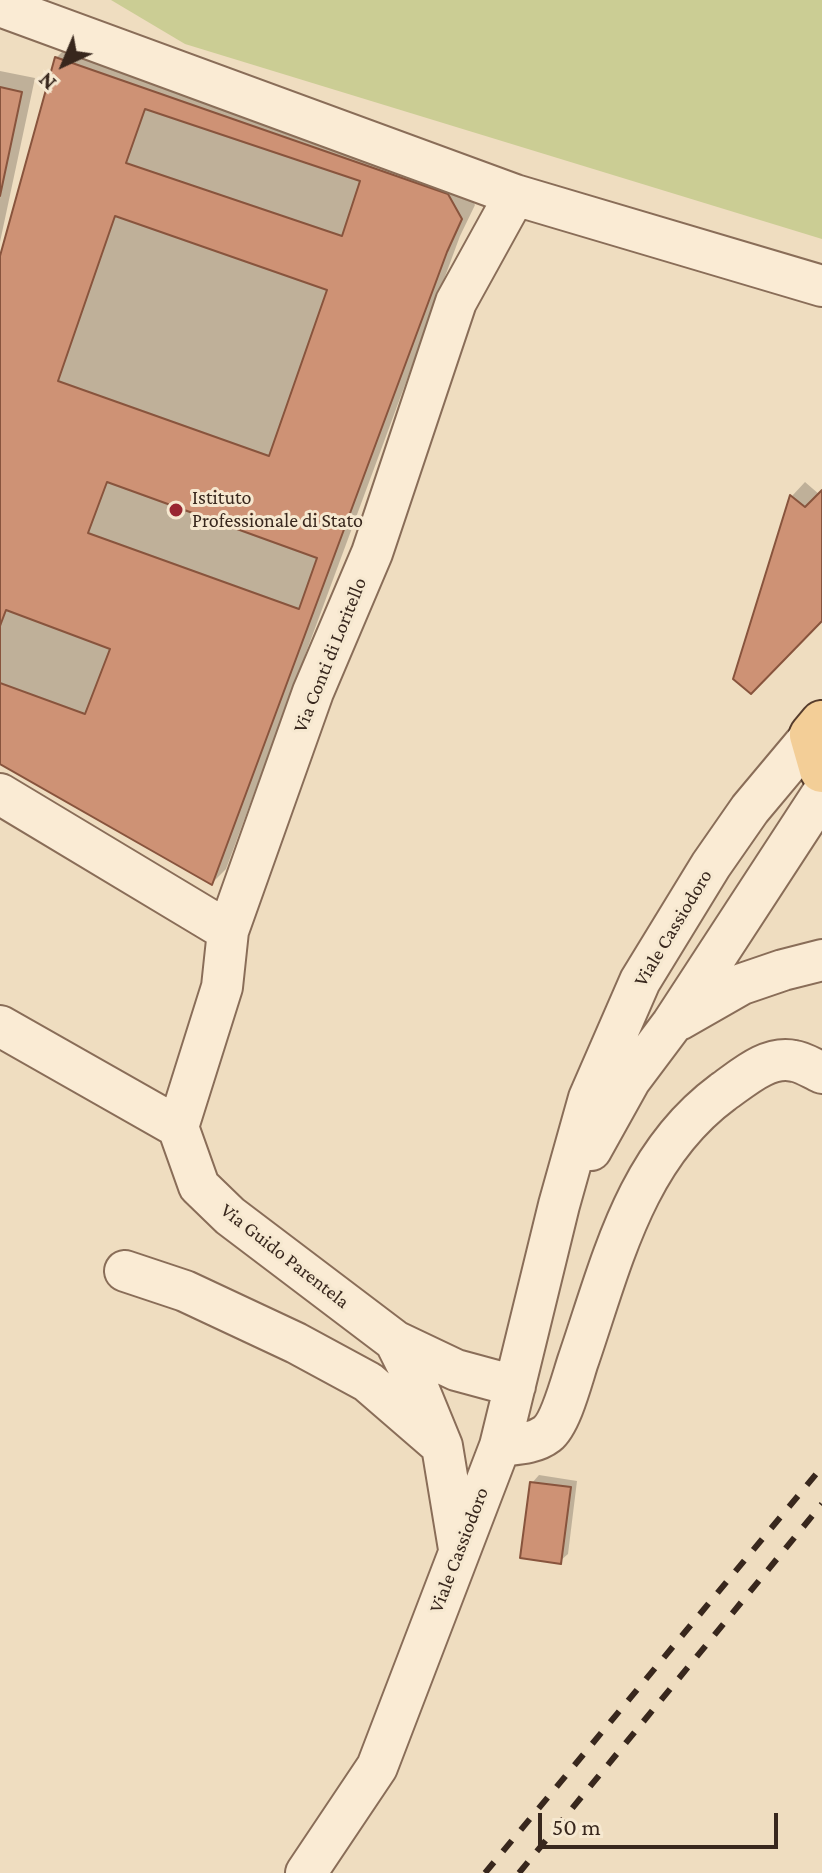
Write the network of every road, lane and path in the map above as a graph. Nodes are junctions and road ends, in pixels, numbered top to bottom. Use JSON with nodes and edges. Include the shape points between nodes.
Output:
{"nodes":[{"id":1,"x":0,"y":6,"type":"edge"},
{"id":2,"x":515,"y":195,"type":"junction"},
{"id":3,"x":822,"y":286,"type":"edge"},
{"id":4,"x":819,"y":743,"type":"edge"},
{"id":5,"x":822,"y":791,"type":"edge"},
{"id":6,"x":0,"y":794,"type":"edge"},
{"id":7,"x":750,"y":809,"type":"junction"},
{"id":8,"x":228,"y":931,"type":"junction"},
{"id":9,"x":822,"y":960,"type":"edge"},
{"id":10,"x":672,"y":1024,"type":"junction"},
{"id":11,"x":0,"y":1026,"type":"edge"},
{"id":12,"x":822,"y":1073,"type":"edge"},
{"id":13,"x":178,"y":1127,"type":"junction"},
{"id":14,"x":559,"y":1205,"type":"junction"},
{"id":15,"x":125,"y":1271,"type":"dead end"},
{"id":16,"x":395,"y":1341,"type":"junction"},
{"id":17,"x":515,"y":1386,"type":"junction"},
{"id":18,"x":442,"y":1446,"type":"junction"},
{"id":19,"x":500,"y":1446,"type":"junction"},
{"id":20,"x":459,"y":1550,"type":"junction"},
{"id":21,"x":306,"y":1873,"type":"edge"}],
"edges":[{"from":1,"to":2,"type":"street"},
{"from":2,"to":3,"type":"street"},
{"from":2,"to":8,"type":"street","name":"Via Conti di Loritello","via":[[456,302],[372,553],[313,692]]},
{"from":4,"to":7,"type":"street","name":"Viale Cassiodoro"},
{"from":5,"to":7,"type":"street"},
{"from":5,"to":10,"type":"street","name":"Viale Cassiodoro"},
{"from":6,"to":8,"type":"street"},
{"from":7,"to":14,"type":"street","name":"Viale Cassiodoro","via":[[640,981],[589,1098]]},
{"from":8,"to":13,"type":"street","name":"Via Conti di Loritello","via":[[222,987]]},
{"from":9,"to":10,"type":"street","via":[[742,984]]},
{"from":10,"to":14,"type":"street","name":"Viale Cassiodoro","via":[[630,1080]]},
{"from":11,"to":13,"type":"street"},
{"from":12,"to":19,"type":"street","via":[[793,1060],[771,1061],[700,1109],[669,1143],[642,1185],[549,1433],[528,1443]]},
{"from":13,"to":16,"type":"street","name":"Via Guido Parentela","via":[[199,1186],[230,1216]]},
{"from":14,"to":17,"type":"street","name":"Viale Cassiodoro"},
{"from":15,"to":18,"type":"street","via":[[185,1291],[368,1382]]},
{"from":16,"to":17,"type":"street","via":[[456,1370]]},
{"from":16,"to":18,"type":"street"},
{"from":17,"to":19,"type":"street","name":"Viale Cassiodoro"},
{"from":18,"to":20,"type":"street"},
{"from":19,"to":20,"type":"street","name":"Viale Cassiodoro"},
{"from":20,"to":21,"type":"street","name":"Viale Cassiodoro","via":[[377,1767]]}]}
